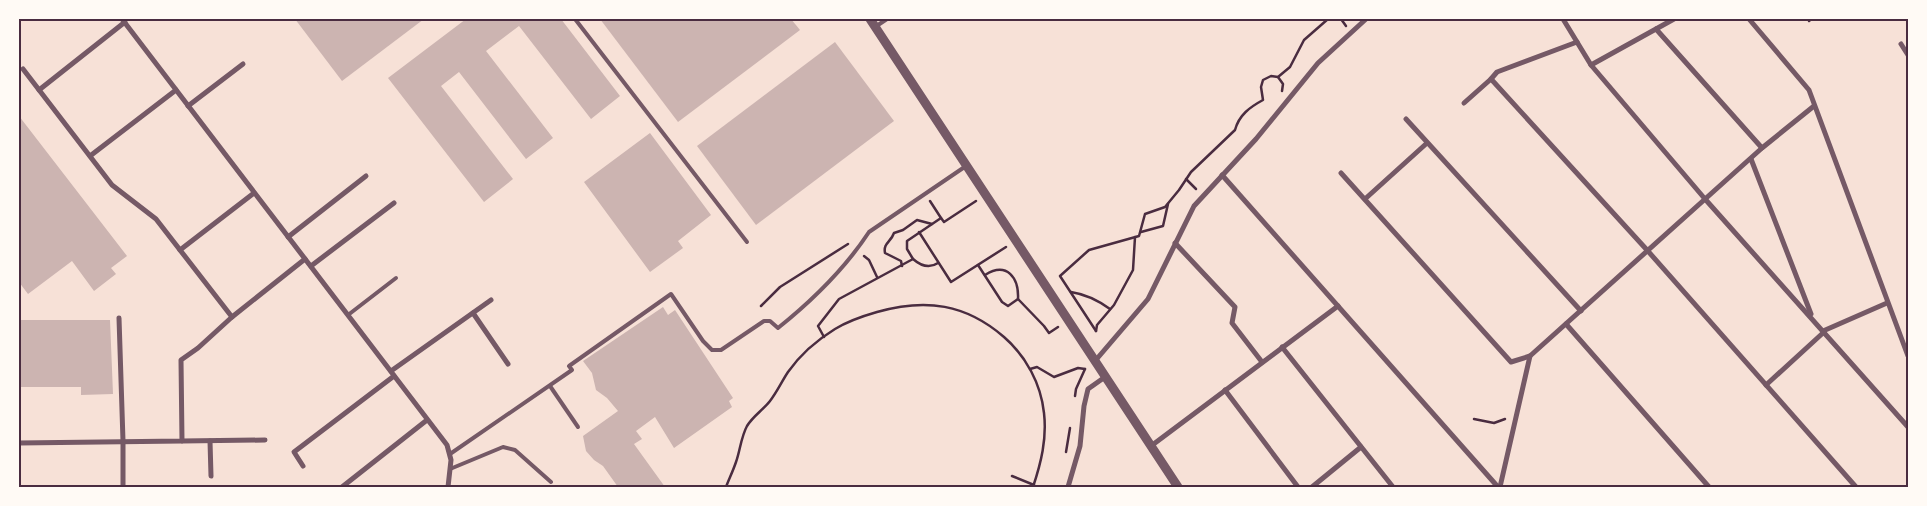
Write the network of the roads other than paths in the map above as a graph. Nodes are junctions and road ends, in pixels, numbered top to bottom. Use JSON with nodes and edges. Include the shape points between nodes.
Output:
{"nodes":[{"id":1,"x":575,"y":19,"type":"edge"},
{"id":2,"x":888,"y":19,"type":"edge"},
{"id":3,"x":1366,"y":19,"type":"edge"},
{"id":4,"x":1563,"y":19,"type":"edge"},
{"id":5,"x":1674,"y":19,"type":"edge"},
{"id":6,"x":1749,"y":19,"type":"edge"},
{"id":7,"x":123,"y":20,"type":"edge"},
{"id":8,"x":1668,"y":20,"type":"edge"},
{"id":9,"x":872,"y":23,"type":"edge"},
{"id":10,"x":1656,"y":29,"type":"junction"},
{"id":11,"x":1577,"y":42,"type":"junction"},
{"id":12,"x":1901,"y":44,"type":"dead end"},
{"id":13,"x":1908,"y":54,"type":"edge"},
{"id":14,"x":243,"y":64,"type":"dead end"},
{"id":15,"x":1591,"y":65,"type":"junction"},
{"id":16,"x":23,"y":70,"type":"dead end"},
{"id":17,"x":1491,"y":78,"type":"junction"},
{"id":18,"x":39,"y":90,"type":"junction"},
{"id":19,"x":176,"y":90,"type":"junction"},
{"id":20,"x":1464,"y":103,"type":"dead end"},
{"id":21,"x":188,"y":106,"type":"junction"},
{"id":22,"x":1814,"y":106,"type":"junction"},
{"id":23,"x":1406,"y":119,"type":"dead end"},
{"id":24,"x":1427,"y":143,"type":"junction"},
{"id":25,"x":1762,"y":148,"type":"junction"},
{"id":26,"x":90,"y":156,"type":"junction"},
{"id":27,"x":1751,"y":158,"type":"junction"},
{"id":28,"x":966,"y":166,"type":"junction"},
{"id":29,"x":1341,"y":173,"type":"dead end"},
{"id":30,"x":1222,"y":175,"type":"junction"},
{"id":31,"x":366,"y":176,"type":"dead end"},
{"id":32,"x":254,"y":193,"type":"junction"},
{"id":33,"x":1364,"y":199,"type":"junction"},
{"id":34,"x":1705,"y":199,"type":"junction"},
{"id":35,"x":394,"y":203,"type":"dead end"},
{"id":36,"x":288,"y":237,"type":"junction"},
{"id":37,"x":747,"y":242,"type":"dead end"},
{"id":38,"x":1176,"y":244,"type":"junction"},
{"id":39,"x":180,"y":250,"type":"junction"},
{"id":40,"x":1647,"y":250,"type":"junction"},
{"id":41,"x":305,"y":259,"type":"junction"},
{"id":42,"x":311,"y":266,"type":"junction"},
{"id":43,"x":396,"y":278,"type":"dead end"},
{"id":44,"x":491,"y":300,"type":"dead end"},
{"id":45,"x":1887,"y":302,"type":"junction"},
{"id":46,"x":1338,"y":306,"type":"junction"},
{"id":47,"x":1581,"y":311,"type":"junction"},
{"id":48,"x":473,"y":313,"type":"junction"},
{"id":49,"x":348,"y":316,"type":"junction"},
{"id":50,"x":232,"y":317,"type":"junction"},
{"id":51,"x":119,"y":318,"type":"dead end"},
{"id":52,"x":1812,"y":319,"type":"junction"},
{"id":53,"x":1566,"y":324,"type":"junction"},
{"id":54,"x":1824,"y":332,"type":"junction"},
{"id":55,"x":1282,"y":347,"type":"junction"},
{"id":56,"x":1530,"y":356,"type":"junction"},
{"id":57,"x":1908,"y":356,"type":"edge"},
{"id":58,"x":1262,"y":362,"type":"junction"},
{"id":59,"x":508,"y":364,"type":"dead end"},
{"id":60,"x":1093,"y":365,"type":"junction"},
{"id":61,"x":392,"y":374,"type":"junction"},
{"id":62,"x":1105,"y":377,"type":"junction"},
{"id":63,"x":1766,"y":385,"type":"junction"},
{"id":64,"x":550,"y":386,"type":"junction"},
{"id":65,"x":1225,"y":390,"type":"junction"},
{"id":66,"x":428,"y":420,"type":"junction"},
{"id":67,"x":578,"y":427,"type":"dead end"},
{"id":68,"x":1908,"y":428,"type":"edge"},
{"id":69,"x":265,"y":440,"type":"dead end"},
{"id":70,"x":123,"y":441,"type":"junction"},
{"id":71,"x":182,"y":441,"type":"junction"},
{"id":72,"x":210,"y":441,"type":"junction"},
{"id":73,"x":19,"y":443,"type":"edge"},
{"id":74,"x":1151,"y":446,"type":"junction"},
{"id":75,"x":1361,"y":447,"type":"junction"},
{"id":76,"x":450,"y":454,"type":"junction"},
{"id":77,"x":303,"y":466,"type":"dead end"},
{"id":78,"x":450,"y":469,"type":"junction"},
{"id":79,"x":210,"y":476,"type":"dead end"},
{"id":80,"x":551,"y":482,"type":"dead end"},
{"id":81,"x":123,"y":487,"type":"edge"},
{"id":82,"x":342,"y":487,"type":"edge"},
{"id":83,"x":448,"y":487,"type":"edge"},
{"id":84,"x":1068,"y":487,"type":"edge"},
{"id":85,"x":1177,"y":487,"type":"edge"},
{"id":86,"x":1298,"y":487,"type":"edge"},
{"id":87,"x":1312,"y":487,"type":"edge"},
{"id":88,"x":1393,"y":487,"type":"edge"},
{"id":89,"x":1499,"y":487,"type":"edge"},
{"id":90,"x":1710,"y":487,"type":"edge"},
{"id":91,"x":1856,"y":487,"type":"edge"}],
"edges":[{"from":1,"to":37,"type":"lane"},
{"from":2,"to":9,"type":"lane"},
{"from":3,"to":30,"type":"street","via":[[1318,63]]},
{"from":4,"to":11,"type":"street"},
{"from":5,"to":8,"type":"street"},
{"from":6,"to":22,"type":"street","via":[[1809,90]]},
{"from":7,"to":18,"type":"street"},
{"from":7,"to":19,"type":"street"},
{"from":8,"to":10,"type":"street"},
{"from":9,"to":28,"type":"street"},
{"from":10,"to":15,"type":"street"},
{"from":10,"to":25,"type":"street"},
{"from":11,"to":15,"type":"street"},
{"from":11,"to":17,"type":"street","via":[[1497,72]]},
{"from":12,"to":13,"type":"street"},
{"from":14,"to":21,"type":"street"},
{"from":15,"to":34,"type":"street"},
{"from":16,"to":18,"type":"street"},
{"from":17,"to":20,"type":"street"},
{"from":17,"to":40,"type":"street"},
{"from":18,"to":26,"type":"street"},
{"from":19,"to":21,"type":"street"},
{"from":19,"to":26,"type":"street"},
{"from":21,"to":32,"type":"street"},
{"from":22,"to":25,"type":"street"},
{"from":22,"to":45,"type":"street"},
{"from":23,"to":24,"type":"street"},
{"from":24,"to":33,"type":"street"},
{"from":24,"to":47,"type":"street"},
{"from":25,"to":27,"type":"street"},
{"from":26,"to":39,"type":"street","via":[[112,186],[156,219]]},
{"from":27,"to":34,"type":"street"},
{"from":27,"to":52,"type":"street"},
{"from":28,"to":60,"type":"street"},
{"from":28,"to":64,"type":"lane","via":[[869,232],[829,284],[778,328],[764,320],[721,350],[712,350],[671,294],[569,366],[572,370]]},
{"from":29,"to":33,"type":"street"},
{"from":30,"to":38,"type":"street","via":[[1194,206]]},
{"from":30,"to":46,"type":"street"},
{"from":31,"to":36,"type":"street"},
{"from":32,"to":36,"type":"street"},
{"from":32,"to":39,"type":"street"},
{"from":33,"to":56,"type":"street","via":[[1511,362]]},
{"from":34,"to":40,"type":"street"},
{"from":34,"to":52,"type":"street"},
{"from":35,"to":42,"type":"street"},
{"from":36,"to":41,"type":"street"},
{"from":38,"to":58,"type":"street","via":[[1235,308],[1232,323]]},
{"from":38,"to":60,"type":"street","via":[[1148,299]]},
{"from":39,"to":50,"type":"street"},
{"from":40,"to":47,"type":"street"},
{"from":40,"to":63,"type":"street"},
{"from":41,"to":42,"type":"street"},
{"from":41,"to":50,"type":"street"},
{"from":42,"to":49,"type":"street"},
{"from":43,"to":49,"type":"lane"},
{"from":44,"to":48,"type":"street"},
{"from":45,"to":54,"type":"street"},
{"from":45,"to":57,"type":"street"},
{"from":46,"to":55,"type":"street"},
{"from":46,"to":89,"type":"street"},
{"from":47,"to":53,"type":"street"},
{"from":48,"to":59,"type":"street"},
{"from":48,"to":61,"type":"street"},
{"from":49,"to":61,"type":"street"},
{"from":50,"to":71,"type":"street","via":[[181,360]]},
{"from":51,"to":70,"type":"street"},
{"from":52,"to":54,"type":"street"},
{"from":53,"to":56,"type":"street"},
{"from":53,"to":90,"type":"street"},
{"from":54,"to":63,"type":"street"},
{"from":54,"to":68,"type":"street"},
{"from":55,"to":58,"type":"street"},
{"from":55,"to":75,"type":"street"},
{"from":56,"to":89,"type":"street"},
{"from":58,"to":65,"type":"street"},
{"from":60,"to":62,"type":"street"},
{"from":61,"to":66,"type":"street"},
{"from":61,"to":77,"type":"street","via":[[294,452]]},
{"from":62,"to":74,"type":"street"},
{"from":62,"to":84,"type":"street","via":[[1088,389],[1080,446]]},
{"from":63,"to":91,"type":"street"},
{"from":64,"to":67,"type":"lane"},
{"from":64,"to":76,"type":"lane"},
{"from":65,"to":74,"type":"street"},
{"from":65,"to":86,"type":"street"},
{"from":66,"to":76,"type":"street"},
{"from":66,"to":82,"type":"street"},
{"from":69,"to":72,"type":"street"},
{"from":70,"to":71,"type":"street"},
{"from":70,"to":73,"type":"street"},
{"from":70,"to":81,"type":"street"},
{"from":71,"to":72,"type":"street"},
{"from":72,"to":79,"type":"street"},
{"from":74,"to":85,"type":"street"},
{"from":75,"to":87,"type":"street"},
{"from":75,"to":88,"type":"street"},
{"from":76,"to":78,"type":"street"},
{"from":78,"to":80,"type":"lane","via":[[503,447],[515,450]]},
{"from":78,"to":83,"type":"street"}]}
